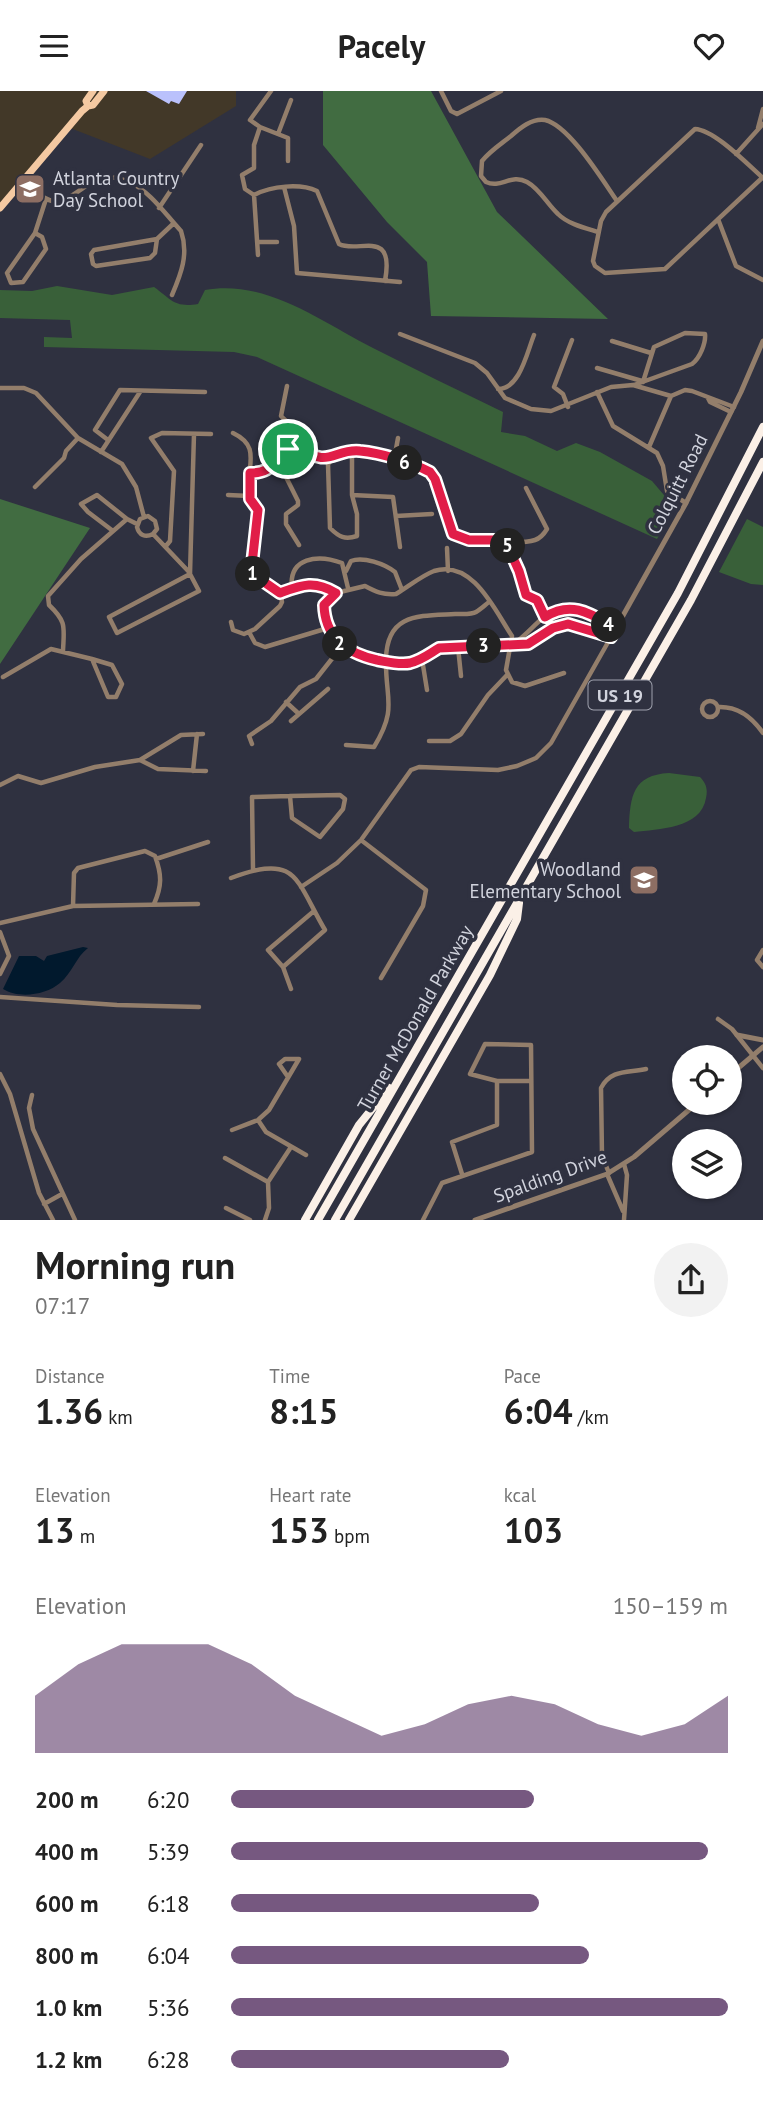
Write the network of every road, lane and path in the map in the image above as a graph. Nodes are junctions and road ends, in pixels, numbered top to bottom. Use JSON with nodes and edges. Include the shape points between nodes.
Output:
{"nodes":[{"id":1,"x":93,"y":91,"type":"edge"},
{"id":2,"x":104,"y":91,"type":"edge"},
{"id":3,"x":271,"y":91,"type":"edge"},
{"id":4,"x":441,"y":91,"type":"edge"},
{"id":5,"x":501,"y":91,"type":"edge"},
{"id":6,"x":291,"y":100,"type":"dead end"},
{"id":7,"x":88,"y":106,"type":"junction"},
{"id":8,"x":763,"y":109,"type":"edge"},
{"id":9,"x":763,"y":124,"type":"edge"},
{"id":10,"x":260,"y":127,"type":"junction"},
{"id":11,"x":758,"y":128,"type":"junction"},
{"id":12,"x":278,"y":134,"type":"junction"},
{"id":13,"x":201,"y":145,"type":"dead end"},
{"id":14,"x":737,"y":154,"type":"junction"},
{"id":15,"x":288,"y":161,"type":"dead end"},
{"id":16,"x":763,"y":178,"type":"edge"},
{"id":17,"x":24,"y":179,"type":"junction"},
{"id":18,"x":284,"y":187,"type":"junction"},
{"id":19,"x":254,"y":195,"type":"junction"},
{"id":20,"x":46,"y":199,"type":"junction"},
{"id":21,"x":617,"y":201,"type":"junction"},
{"id":22,"x":0,"y":208,"type":"edge"},
{"id":23,"x":159,"y":208,"type":"junction"},
{"id":24,"x":718,"y":219,"type":"junction"},
{"id":25,"x":174,"y":223,"type":"junction"},
{"id":26,"x":598,"y":232,"type":"junction"},
{"id":27,"x":36,"y":233,"type":"junction"},
{"id":28,"x":157,"y":239,"type":"junction"},
{"id":29,"x":258,"y":242,"type":"junction"},
{"id":30,"x":277,"y":243,"type":"dead end"},
{"id":31,"x":258,"y":255,"type":"dead end"},
{"id":32,"x":763,"y":280,"type":"edge"},
{"id":33,"x":385,"y":281,"type":"junction"},
{"id":34,"x":400,"y":282,"type":"dead end"},
{"id":35,"x":172,"y":295,"type":"dead end"},
{"id":36,"x":400,"y":334,"type":"dead end"},
{"id":37,"x":534,"y":335,"type":"dead end"},
{"id":38,"x":572,"y":340,"type":"dead end"},
{"id":39,"x":612,"y":341,"type":"dead end"},
{"id":40,"x":763,"y":341,"type":"edge"},
{"id":41,"x":650,"y":353,"type":"junction"},
{"id":42,"x":597,"y":368,"type":"dead end"},
{"id":43,"x":643,"y":382,"type":"junction"},
{"id":44,"x":633,"y":385,"type":"junction"},
{"id":45,"x":287,"y":386,"type":"dead end"},
{"id":46,"x":0,"y":388,"type":"edge"},
{"id":47,"x":497,"y":389,"type":"junction"},
{"id":48,"x":140,"y":391,"type":"junction"},
{"id":49,"x":205,"y":392,"type":"dead end"},
{"id":50,"x":597,"y":392,"type":"junction"},
{"id":51,"x":671,"y":396,"type":"junction"},
{"id":52,"x":568,"y":407,"type":"junction"},
{"id":53,"x":732,"y":410,"type":"junction"},
{"id":54,"x":763,"y":427,"type":"edge"},
{"id":55,"x":233,"y":433,"type":"dead end"},
{"id":56,"x":194,"y":434,"type":"junction"},
{"id":57,"x":211,"y":434,"type":"dead end"},
{"id":58,"x":78,"y":438,"type":"junction"},
{"id":59,"x":398,"y":438,"type":"dead end"},
{"id":60,"x":108,"y":440,"type":"junction"},
{"id":61,"x":303,"y":447,"type":"junction"},
{"id":62,"x":649,"y":447,"type":"junction"},
{"id":63,"x":101,"y":451,"type":"junction"},
{"id":64,"x":352,"y":451,"type":"junction"},
{"id":65,"x":333,"y":457,"type":"junction"},
{"id":66,"x":394,"y":460,"type":"junction"},
{"id":67,"x":278,"y":461,"type":"junction"},
{"id":68,"x":763,"y":462,"type":"edge"},
{"id":69,"x":250,"y":473,"type":"junction"},
{"id":70,"x":35,"y":487,"type":"dead end"},
{"id":71,"x":526,"y":488,"type":"dead end"},
{"id":72,"x":228,"y":495,"type":"dead end"},
{"id":73,"x":352,"y":495,"type":"junction"},
{"id":74,"x":250,"y":496,"type":"junction"},
{"id":75,"x":686,"y":503,"type":"junction"},
{"id":76,"x":432,"y":514,"type":"dead end"},
{"id":77,"x":396,"y":516,"type":"junction"},
{"id":78,"x":145,"y":517,"type":"junction"},
{"id":79,"x":127,"y":519,"type":"junction"},
{"id":80,"x":137,"y":524,"type":"junction"},
{"id":81,"x":113,"y":531,"type":"junction"},
{"id":82,"x":153,"y":534,"type":"junction"},
{"id":83,"x":505,"y":540,"type":"junction"},
{"id":84,"x":299,"y":545,"type":"dead end"},
{"id":85,"x":166,"y":546,"type":"junction"},
{"id":86,"x":400,"y":547,"type":"dead end"},
{"id":87,"x":447,"y":548,"type":"dead end"},
{"id":88,"x":448,"y":571,"type":"junction"},
{"id":89,"x":346,"y":572,"type":"junction"},
{"id":90,"x":190,"y":574,"type":"junction"},
{"id":91,"x":292,"y":589,"type":"junction"},
{"id":92,"x":348,"y":589,"type":"junction"},
{"id":93,"x":402,"y":590,"type":"junction"},
{"id":94,"x":280,"y":593,"type":"junction"},
{"id":95,"x":336,"y":593,"type":"junction"},
{"id":96,"x":490,"y":602,"type":"junction"},
{"id":97,"x":545,"y":617,"type":"junction"},
{"id":98,"x":231,"y":622,"type":"dead end"},
{"id":99,"x":328,"y":628,"type":"junction"},
{"id":100,"x":553,"y":628,"type":"junction"},
{"id":101,"x":616,"y":628,"type":"junction"},
{"id":102,"x":249,"y":632,"type":"junction"},
{"id":103,"x":611,"y":637,"type":"junction"},
{"id":104,"x":513,"y":644,"type":"junction"},
{"id":105,"x":342,"y":646,"type":"junction"},
{"id":106,"x":458,"y":647,"type":"junction"},
{"id":107,"x":63,"y":651,"type":"junction"},
{"id":108,"x":92,"y":659,"type":"junction"},
{"id":109,"x":422,"y":659,"type":"junction"},
{"id":110,"x":386,"y":662,"type":"junction"},
{"id":111,"x":564,"y":673,"type":"dead end"},
{"id":112,"x":507,"y":675,"type":"junction"},
{"id":113,"x":461,"y":676,"type":"dead end"},
{"id":114,"x":3,"y":677,"type":"dead end"},
{"id":115,"x":328,"y":689,"type":"dead end"},
{"id":116,"x":427,"y":690,"type":"dead end"},
{"id":117,"x":286,"y":702,"type":"junction"},
{"id":118,"x":718,"y":707,"type":"dead end"},
{"id":119,"x":299,"y":714,"type":"junction"},
{"id":120,"x":291,"y":721,"type":"dead end"},
{"id":121,"x":763,"y":733,"type":"edge"},
{"id":122,"x":429,"y":741,"type":"dead end"},
{"id":123,"x":252,"y":744,"type":"dead end"},
{"id":124,"x":346,"y":745,"type":"dead end"},
{"id":125,"x":140,"y":760,"type":"junction"},
{"id":126,"x":193,"y":771,"type":"junction"},
{"id":127,"x":206,"y":771,"type":"dead end"},
{"id":128,"x":0,"y":785,"type":"edge"},
{"id":129,"x":290,"y":796,"type":"junction"},
{"id":130,"x":361,"y":840,"type":"junction"},
{"id":131,"x":208,"y":842,"type":"dead end"},
{"id":132,"x":156,"y":859,"type":"junction"},
{"id":133,"x":253,"y":869,"type":"junction"},
{"id":134,"x":231,"y":878,"type":"dead end"},
{"id":135,"x":301,"y":887,"type":"junction"},
{"id":136,"x":521,"y":896,"type":"junction"},
{"id":137,"x":154,"y":904,"type":"junction"},
{"id":138,"x":198,"y":904,"type":"dead end"},
{"id":139,"x":73,"y":906,"type":"junction"},
{"id":140,"x":314,"y":911,"type":"junction"},
{"id":141,"x":0,"y":923,"type":"edge"},
{"id":142,"x":0,"y":932,"type":"edge"},
{"id":143,"x":763,"y":950,"type":"edge"},
{"id":144,"x":283,"y":967,"type":"junction"},
{"id":145,"x":763,"y":967,"type":"edge"},
{"id":146,"x":0,"y":974,"type":"edge"},
{"id":147,"x":382,"y":978,"type":"dead end"},
{"id":148,"x":291,"y":989,"type":"dead end"},
{"id":149,"x":0,"y":997,"type":"edge"},
{"id":150,"x":199,"y":1007,"type":"dead end"},
{"id":151,"x":718,"y":1019,"type":"dead end"},
{"id":152,"x":737,"y":1035,"type":"junction"},
{"id":153,"x":763,"y":1041,"type":"edge"},
{"id":154,"x":763,"y":1047,"type":"edge"},
{"id":155,"x":753,"y":1056,"type":"junction"},
{"id":156,"x":742,"y":1065,"type":"edge"},
{"id":157,"x":763,"y":1068,"type":"edge"},
{"id":158,"x":646,"y":1069,"type":"dead end"},
{"id":159,"x":0,"y":1073,"type":"edge"},
{"id":160,"x":288,"y":1077,"type":"junction"},
{"id":161,"x":398,"y":1079,"type":"junction"},
{"id":162,"x":497,"y":1081,"type":"junction"},
{"id":163,"x":530,"y":1081,"type":"junction"},
{"id":164,"x":32,"y":1095,"type":"dead end"},
{"id":165,"x":683,"y":1115,"type":"edge"},
{"id":166,"x":258,"y":1120,"type":"junction"},
{"id":167,"x":232,"y":1130,"type":"dead end"},
{"id":168,"x":292,"y":1147,"type":"junction"},
{"id":169,"x":306,"y":1156,"type":"dead end"},
{"id":170,"x":225,"y":1158,"type":"dead end"},
{"id":171,"x":624,"y":1164,"type":"junction"},
{"id":172,"x":462,"y":1174,"type":"junction"},
{"id":173,"x":608,"y":1174,"type":"junction"},
{"id":174,"x":268,"y":1182,"type":"junction"},
{"id":175,"x":62,"y":1194,"type":"junction"},
{"id":176,"x":44,"y":1205,"type":"junction"},
{"id":177,"x":226,"y":1208,"type":"dead end"},
{"id":178,"x":623,"y":1212,"type":"junction"},
{"id":179,"x":53,"y":1220,"type":"edge"},
{"id":180,"x":75,"y":1220,"type":"edge"},
{"id":181,"x":250,"y":1220,"type":"edge"},
{"id":182,"x":265,"y":1220,"type":"edge"},
{"id":183,"x":305,"y":1220,"type":"edge"},
{"id":184,"x":318,"y":1220,"type":"edge"},
{"id":185,"x":335,"y":1220,"type":"edge"},
{"id":186,"x":349,"y":1220,"type":"edge"},
{"id":187,"x":424,"y":1220,"type":"edge"},
{"id":188,"x":475,"y":1220,"type":"edge"},
{"id":189,"x":624,"y":1220,"type":"edge"}],
"edges":[{"from":1,"to":7,"type":"main road"},
{"from":2,"to":7,"type":"main road"},
{"from":3,"to":10,"type":"street","via":[[250,120]]},
{"from":4,"to":5,"type":"street","via":[[457,114]]},
{"from":6,"to":12,"type":"street"},
{"from":7,"to":17,"type":"main road"},
{"from":8,"to":11,"type":"street"},
{"from":9,"to":11,"type":"street"},
{"from":10,"to":12,"type":"street"},
{"from":10,"to":19,"type":"street","via":[[254,168],[242,175],[245,189]]},
{"from":11,"to":14,"type":"street"},
{"from":12,"to":15,"type":"street","via":[[288,138]]},
{"from":13,"to":23,"type":"street"},
{"from":14,"to":16,"type":"street"},
{"from":14,"to":21,"type":"street","via":[[703,129],[695,129]]},
{"from":16,"to":24,"type":"street"},
{"from":17,"to":20,"type":"street"},
{"from":17,"to":22,"type":"main road"},
{"from":18,"to":19,"type":"street"},
{"from":18,"to":33,"type":"street","via":[[317,191],[339,244],[369,244],[380,250],[386,260]]},
{"from":18,"to":33,"type":"street","via":[[297,273]]},
{"from":19,"to":29,"type":"street"},
{"from":20,"to":23,"type":"street","via":[[70,199],[86,183],[123,179]]},
{"from":20,"to":27,"type":"street"},
{"from":21,"to":26,"type":"street"},
{"from":21,"to":26,"type":"street","via":[[579,148],[545,120],[521,128],[482,161],[481,176],[486,182],[500,185],[515,178],[529,182],[559,216]]},
{"from":23,"to":25,"type":"street"},
{"from":24,"to":26,"type":"street","via":[[657,272],[598,270],[593,261]]},
{"from":24,"to":32,"type":"street","via":[[736,266]]},
{"from":25,"to":28,"type":"street"},
{"from":25,"to":35,"type":"street","via":[[184,240],[184,257]]},
{"from":27,"to":27,"type":"street","via":[[7,273],[11,283],[23,282],[46,249]]},
{"from":28,"to":28,"type":"street","via":[[99,248],[91,254],[93,264],[150,258]]},
{"from":29,"to":30,"type":"street"},
{"from":29,"to":31,"type":"street"},
{"from":33,"to":34,"type":"street"},
{"from":36,"to":47,"type":"street","via":[[475,363]]},
{"from":37,"to":47,"type":"street","via":[[514,383]]},
{"from":38,"to":52,"type":"street","via":[[555,387]]},
{"from":39,"to":41,"type":"street"},
{"from":40,"to":53,"type":"street","name":"Colquitt Road"},
{"from":41,"to":43,"type":"street"},
{"from":41,"to":43,"type":"street","via":[[660,343],[685,333],[705,334],[692,364]]},
{"from":42,"to":43,"type":"street"},
{"from":43,"to":44,"type":"street"},
{"from":44,"to":50,"type":"street"},
{"from":44,"to":51,"type":"street"},
{"from":45,"to":61,"type":"street","via":[[281,416],[304,437]]},
{"from":46,"to":58,"type":"street","via":[[36,393]]},
{"from":47,"to":52,"type":"street","via":[[505,398],[531,409]]},
{"from":48,"to":49,"type":"street"},
{"from":48,"to":60,"type":"street"},
{"from":48,"to":60,"type":"street","via":[[120,390],[95,430]]},
{"from":50,"to":52,"type":"street"},
{"from":50,"to":62,"type":"street","via":[[613,426]]},
{"from":51,"to":53,"type":"street","via":[[685,390]]},
{"from":51,"to":62,"type":"street"},
{"from":53,"to":75,"type":"street","name":"Colquitt Road"},
{"from":54,"to":161,"type":"highway","name":"Turner McDonald Parkway","number":"US 19","via":[[666,615]]},
{"from":55,"to":69,"type":"street","via":[[248,443]]},
{"from":56,"to":57,"type":"street"},
{"from":56,"to":85,"type":"street","via":[[162,433],[152,438],[174,471]]},
{"from":56,"to":90,"type":"street"},
{"from":58,"to":63,"type":"street"},
{"from":58,"to":70,"type":"street"},
{"from":59,"to":66,"type":"street"},
{"from":60,"to":63,"type":"street"},
{"from":61,"to":65,"type":"street","via":[[318,457]]},
{"from":61,"to":67,"type":"street","via":[[288,449]]},
{"from":62,"to":75,"type":"street","via":[[662,460],[665,486]]},
{"from":63,"to":78,"type":"street","via":[[122,464],[131,477]]},
{"from":64,"to":65,"type":"street"},
{"from":64,"to":66,"type":"street"},
{"from":64,"to":73,"type":"street"},
{"from":65,"to":73,"type":"street","via":[[328,464],[330,528],[348,539],[357,536]]},
{"from":66,"to":83,"type":"street","via":[[430,472],[453,534],[469,540]]},
{"from":67,"to":69,"type":"street","via":[[260,473]]},
{"from":67,"to":84,"type":"street","via":[[298,501],[286,514],[286,524]]},
{"from":68,"to":136,"type":"highway","name":"Turner McDonald Parkway","number":"US 19","via":[[685,612]]},
{"from":69,"to":74,"type":"street"},
{"from":71,"to":83,"type":"street","via":[[547,531],[536,540]]},
{"from":72,"to":74,"type":"street"},
{"from":73,"to":77,"type":"street","via":[[393,497]]},
{"from":74,"to":94,"type":"street","via":[[258,510],[251,573]]},
{"from":75,"to":101,"type":"street","name":"Colquitt Road"},
{"from":76,"to":77,"type":"street"},
{"from":77,"to":86,"type":"street"},
{"from":78,"to":80,"type":"street"},
{"from":78,"to":82,"type":"street","via":[[155,521]]},
{"from":79,"to":80,"type":"street"},
{"from":79,"to":81,"type":"street"},
{"from":79,"to":81,"type":"street","via":[[97,495],[81,504]]},
{"from":80,"to":82,"type":"street","via":[[138,532]]},
{"from":81,"to":107,"type":"street","via":[[48,596],[49,605],[64,624]]},
{"from":82,"to":85,"type":"street"},
{"from":83,"to":97,"type":"street","via":[[526,595],[537,600]]},
{"from":85,"to":90,"type":"street"},
{"from":87,"to":88,"type":"street"},
{"from":88,"to":93,"type":"street","via":[[435,571]]},
{"from":88,"to":96,"type":"street","via":[[471,579]]},
{"from":89,"to":91,"type":"street","via":[[338,561],[302,561],[292,574]]},
{"from":89,"to":92,"type":"street"},
{"from":89,"to":93,"type":"street","via":[[351,561],[358,559],[383,565],[395,572]]},
{"from":90,"to":90,"type":"street","via":[[199,591],[117,633],[109,617]]},
{"from":91,"to":94,"type":"street"},
{"from":91,"to":95,"type":"street","via":[[310,583]]},
{"from":92,"to":93,"type":"street","via":[[365,586],[380,594]]},
{"from":92,"to":95,"type":"street"},
{"from":94,"to":102,"type":"street","via":[[279,607]]},
{"from":95,"to":99,"type":"street","via":[[324,605]]},
{"from":96,"to":104,"type":"street"},
{"from":96,"to":110,"type":"street","via":[[475,613],[406,620],[387,643]]},
{"from":97,"to":100,"type":"street"},
{"from":97,"to":101,"type":"street","via":[[576,608]]},
{"from":97,"to":104,"type":"street"},
{"from":98,"to":102,"type":"street","via":[[233,630]]},
{"from":99,"to":102,"type":"street","via":[[265,647],[255,643]]},
{"from":99,"to":105,"type":"street"},
{"from":100,"to":103,"type":"street","via":[[573,624]]},
{"from":100,"to":104,"type":"street","via":[[537,641]]},
{"from":101,"to":103,"type":"street","name":"Colquitt Road"},
{"from":103,"to":130,"type":"street","via":[[551,743],[536,758],[498,770],[411,770]]},
{"from":104,"to":106,"type":"street"},
{"from":104,"to":112,"type":"street"},
{"from":105,"to":110,"type":"street","via":[[356,655]]},
{"from":105,"to":117,"type":"street","via":[[316,679]]},
{"from":106,"to":109,"type":"street","via":[[439,648]]},
{"from":106,"to":113,"type":"street"},
{"from":107,"to":108,"type":"street"},
{"from":107,"to":114,"type":"street","via":[[51,649]]},
{"from":108,"to":108,"type":"street","via":[[113,665],[122,684],[116,697],[108,698]]},
{"from":109,"to":110,"type":"street","via":[[407,664]]},
{"from":109,"to":116,"type":"street"},
{"from":110,"to":124,"type":"street","via":[[391,700],[383,733],[374,747]]},
{"from":111,"to":112,"type":"street","via":[[525,686]]},
{"from":112,"to":122,"type":"street","via":[[461,734],[450,741]]},
{"from":115,"to":119,"type":"street"},
{"from":117,"to":119,"type":"street"},
{"from":117,"to":123,"type":"street","via":[[271,722],[249,736]]},
{"from":118,"to":121,"type":"street","via":[[746,714]]},
{"from":119,"to":120,"type":"street"},
{"from":125,"to":126,"type":"street","via":[[158,769]]},
{"from":125,"to":126,"type":"street","via":[[181,735],[200,734]]},
{"from":125,"to":128,"type":"street","via":[[41,783],[18,776]]},
{"from":126,"to":127,"type":"street"},
{"from":129,"to":129,"type":"street","via":[[340,795],[345,799],[343,809],[320,837],[292,818]]},
{"from":129,"to":133,"type":"street","via":[[252,797]]},
{"from":130,"to":135,"type":"street"},
{"from":130,"to":147,"type":"street","via":[[425,890],[423,906]]},
{"from":131,"to":132,"type":"street"},
{"from":132,"to":137,"type":"street","via":[[162,881]]},
{"from":132,"to":139,"type":"street","via":[[145,851],[78,868]]},
{"from":133,"to":134,"type":"street"},
{"from":133,"to":135,"type":"street","via":[[287,869]]},
{"from":135,"to":140,"type":"street"},
{"from":136,"to":185,"type":"highway","name":"Turner McDonald Parkway","number":"US 19"},
{"from":136,"to":186,"type":"highway","via":[[517,919],[490,975]]},
{"from":137,"to":138,"type":"street"},
{"from":137,"to":139,"type":"street"},
{"from":139,"to":141,"type":"street"},
{"from":140,"to":144,"type":"street","via":[[325,930]]},
{"from":140,"to":144,"type":"street","via":[[268,950]]},
{"from":142,"to":146,"type":"street","via":[[9,956]]},
{"from":143,"to":145,"type":"street","via":[[757,960]]},
{"from":144,"to":148,"type":"street"},
{"from":149,"to":150,"type":"street"},
{"from":151,"to":152,"type":"street"},
{"from":152,"to":153,"type":"street"},
{"from":152,"to":155,"type":"street"},
{"from":154,"to":155,"type":"street"},
{"from":155,"to":156,"type":"street"},
{"from":155,"to":157,"type":"street"},
{"from":158,"to":173,"type":"street","via":[[615,1073],[601,1088],[602,1156]]},
{"from":159,"to":176,"type":"street"},
{"from":160,"to":160,"type":"street","via":[[294,1068],[299,1059],[279,1064]]},
{"from":160,"to":166,"type":"street"},
{"from":161,"to":183,"type":"highway","via":[[359,1125]]},
{"from":161,"to":184,"type":"highway","name":"Turner McDonald Parkway","number":"US 19"},
{"from":162,"to":163,"type":"street"},
{"from":162,"to":163,"type":"street","via":[[470,1074],[485,1044],[531,1045]]},
{"from":162,"to":172,"type":"street","via":[[497,1125],[452,1142]]},
{"from":163,"to":172,"type":"street","via":[[532,1152]]},
{"from":164,"to":175,"type":"street","via":[[33,1129]]},
{"from":165,"to":171,"type":"street","name":"Spalding Drive"},
{"from":166,"to":167,"type":"street"},
{"from":166,"to":168,"type":"street","via":[[266,1132]]},
{"from":168,"to":169,"type":"street"},
{"from":168,"to":174,"type":"street"},
{"from":170,"to":174,"type":"street"},
{"from":171,"to":173,"type":"street","name":"Spalding Drive"},
{"from":171,"to":178,"type":"street"},
{"from":172,"to":187,"type":"street","via":[[442,1183]]},
{"from":173,"to":178,"type":"street"},
{"from":173,"to":188,"type":"street","name":"Spalding Drive"},
{"from":174,"to":182,"type":"street"},
{"from":175,"to":176,"type":"street"},
{"from":175,"to":180,"type":"street"},
{"from":176,"to":179,"type":"street"},
{"from":177,"to":181,"type":"street"},
{"from":178,"to":189,"type":"street"}]}
